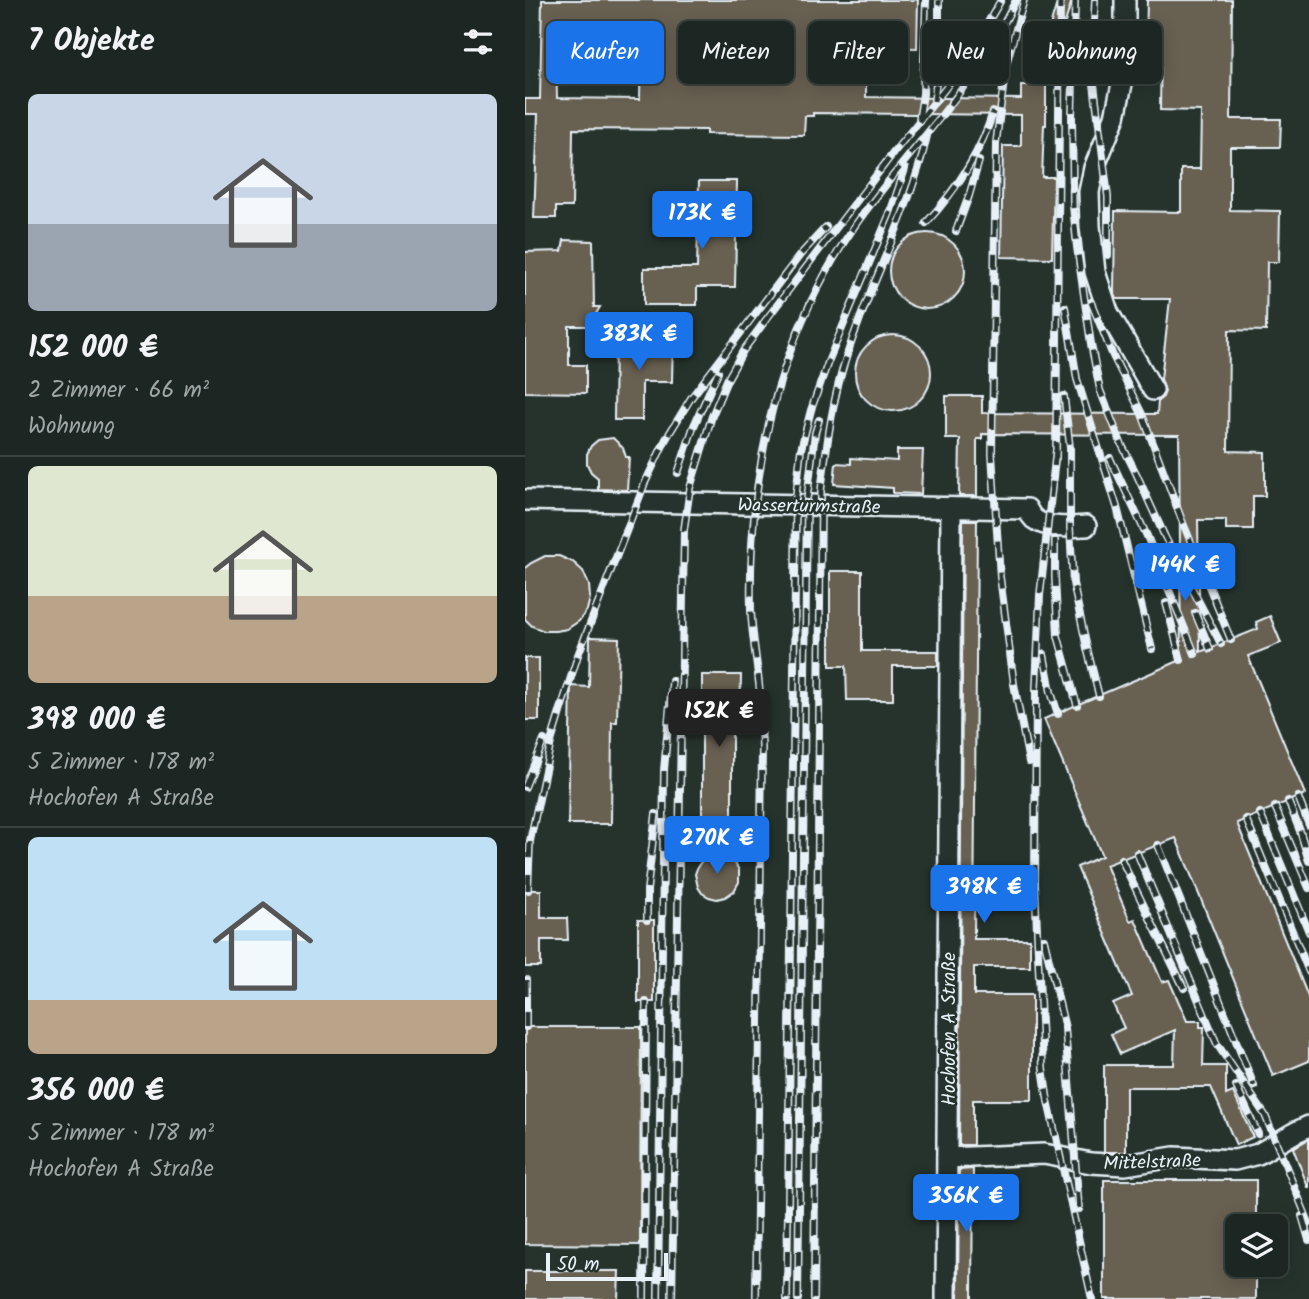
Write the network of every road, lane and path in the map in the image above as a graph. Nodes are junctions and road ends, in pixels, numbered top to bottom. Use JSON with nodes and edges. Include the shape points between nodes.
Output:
{"nodes":[{"id":1,"x":1125,"y":0,"type":"edge"},
{"id":2,"x":1153,"y":390,"type":"dead end"},
{"id":3,"x":525,"y":500,"type":"edge"},
{"id":4,"x":951,"y":508,"type":"junction"},
{"id":5,"x":1086,"y":526,"type":"dead end"},
{"id":6,"x":1309,"y":1126,"type":"edge"},
{"id":7,"x":947,"y":1158,"type":"junction"},
{"id":8,"x":946,"y":1299,"type":"edge"}],
"edges":[{"from":1,"to":2,"type":"street","via":[[1122,84],[1115,117],[1094,168],[1090,226],[1095,272],[1108,312]]},
{"from":3,"to":4,"type":"street","name":"Wasserturmstraße"},
{"from":4,"to":5,"type":"street","name":"Wasserturmstraße","via":[[1027,509],[1044,523]]},
{"from":4,"to":7,"type":"street","name":"Hochofen A Straße"},
{"from":6,"to":7,"type":"street","name":"Mittelstraße","via":[[1258,1154],[1235,1160],[1174,1157],[1125,1165],[1044,1154]]},
{"from":7,"to":8,"type":"street","name":"Hochofen A Straße"}]}
